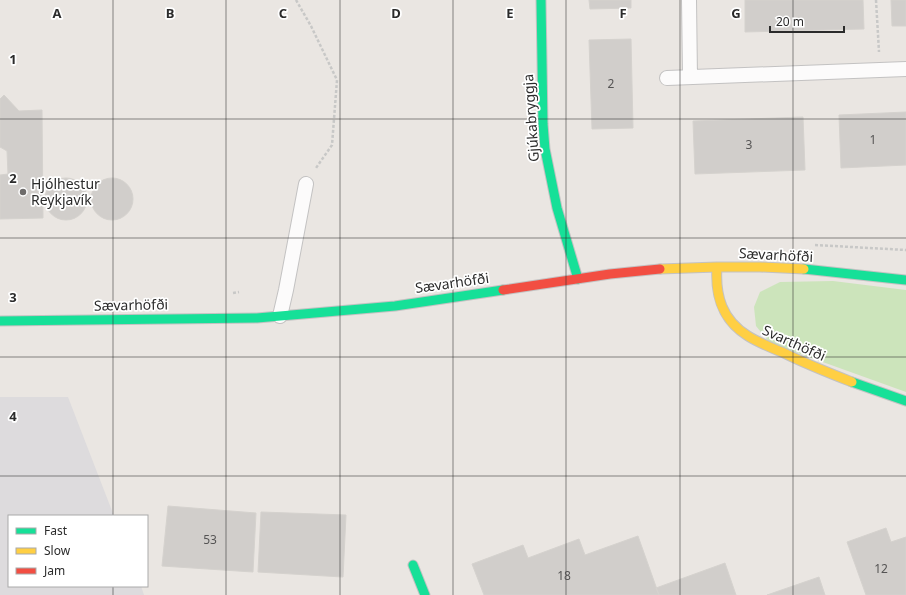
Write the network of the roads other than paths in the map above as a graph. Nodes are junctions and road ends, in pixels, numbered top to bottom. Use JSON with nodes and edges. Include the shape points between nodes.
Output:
{"nodes":[{"id":1,"x":540,"y":0,"type":"edge"},
{"id":2,"x":689,"y":0,"type":"edge"},
{"id":3,"x":906,"y":69,"type":"edge"},
{"id":4,"x":690,"y":77,"type":"junction"},
{"id":5,"x":667,"y":78,"type":"dead end"},
{"id":6,"x":306,"y":184,"type":"road end"},
{"id":7,"x":717,"y":267,"type":"junction"},
{"id":8,"x":578,"y":279,"type":"junction"},
{"id":9,"x":906,"y":280,"type":"edge"},
{"id":10,"x":280,"y":316,"type":"junction"},
{"id":11,"x":0,"y":321,"type":"edge"},
{"id":12,"x":906,"y":401,"type":"edge"},
{"id":13,"x":413,"y":565,"type":"dead end"},
{"id":14,"x":425,"y":595,"type":"edge"}],
"edges":[{"from":1,"to":8,"type":"street","name":"Gjúkabryggja","via":[[545,149],[556,208]]},
{"from":2,"to":4,"type":"lane"},
{"from":3,"to":4,"type":"lane"},
{"from":4,"to":5,"type":"lane"},
{"from":6,"to":10,"type":"lane"},
{"from":7,"to":8,"type":"street","name":"Sævarhöfði","via":[[663,269]]},
{"from":7,"to":9,"type":"street","name":"Sævarhöfði","via":[[802,269]]},
{"from":7,"to":12,"type":"street","name":"Svarthöfði","via":[[719,300],[731,322],[742,333],[806,364]]},
{"from":8,"to":10,"type":"street","name":"Sævarhöfði","via":[[395,306]]},
{"from":10,"to":11,"type":"street","name":"Sævarhöfði"},
{"from":13,"to":14,"type":"street"}]}
